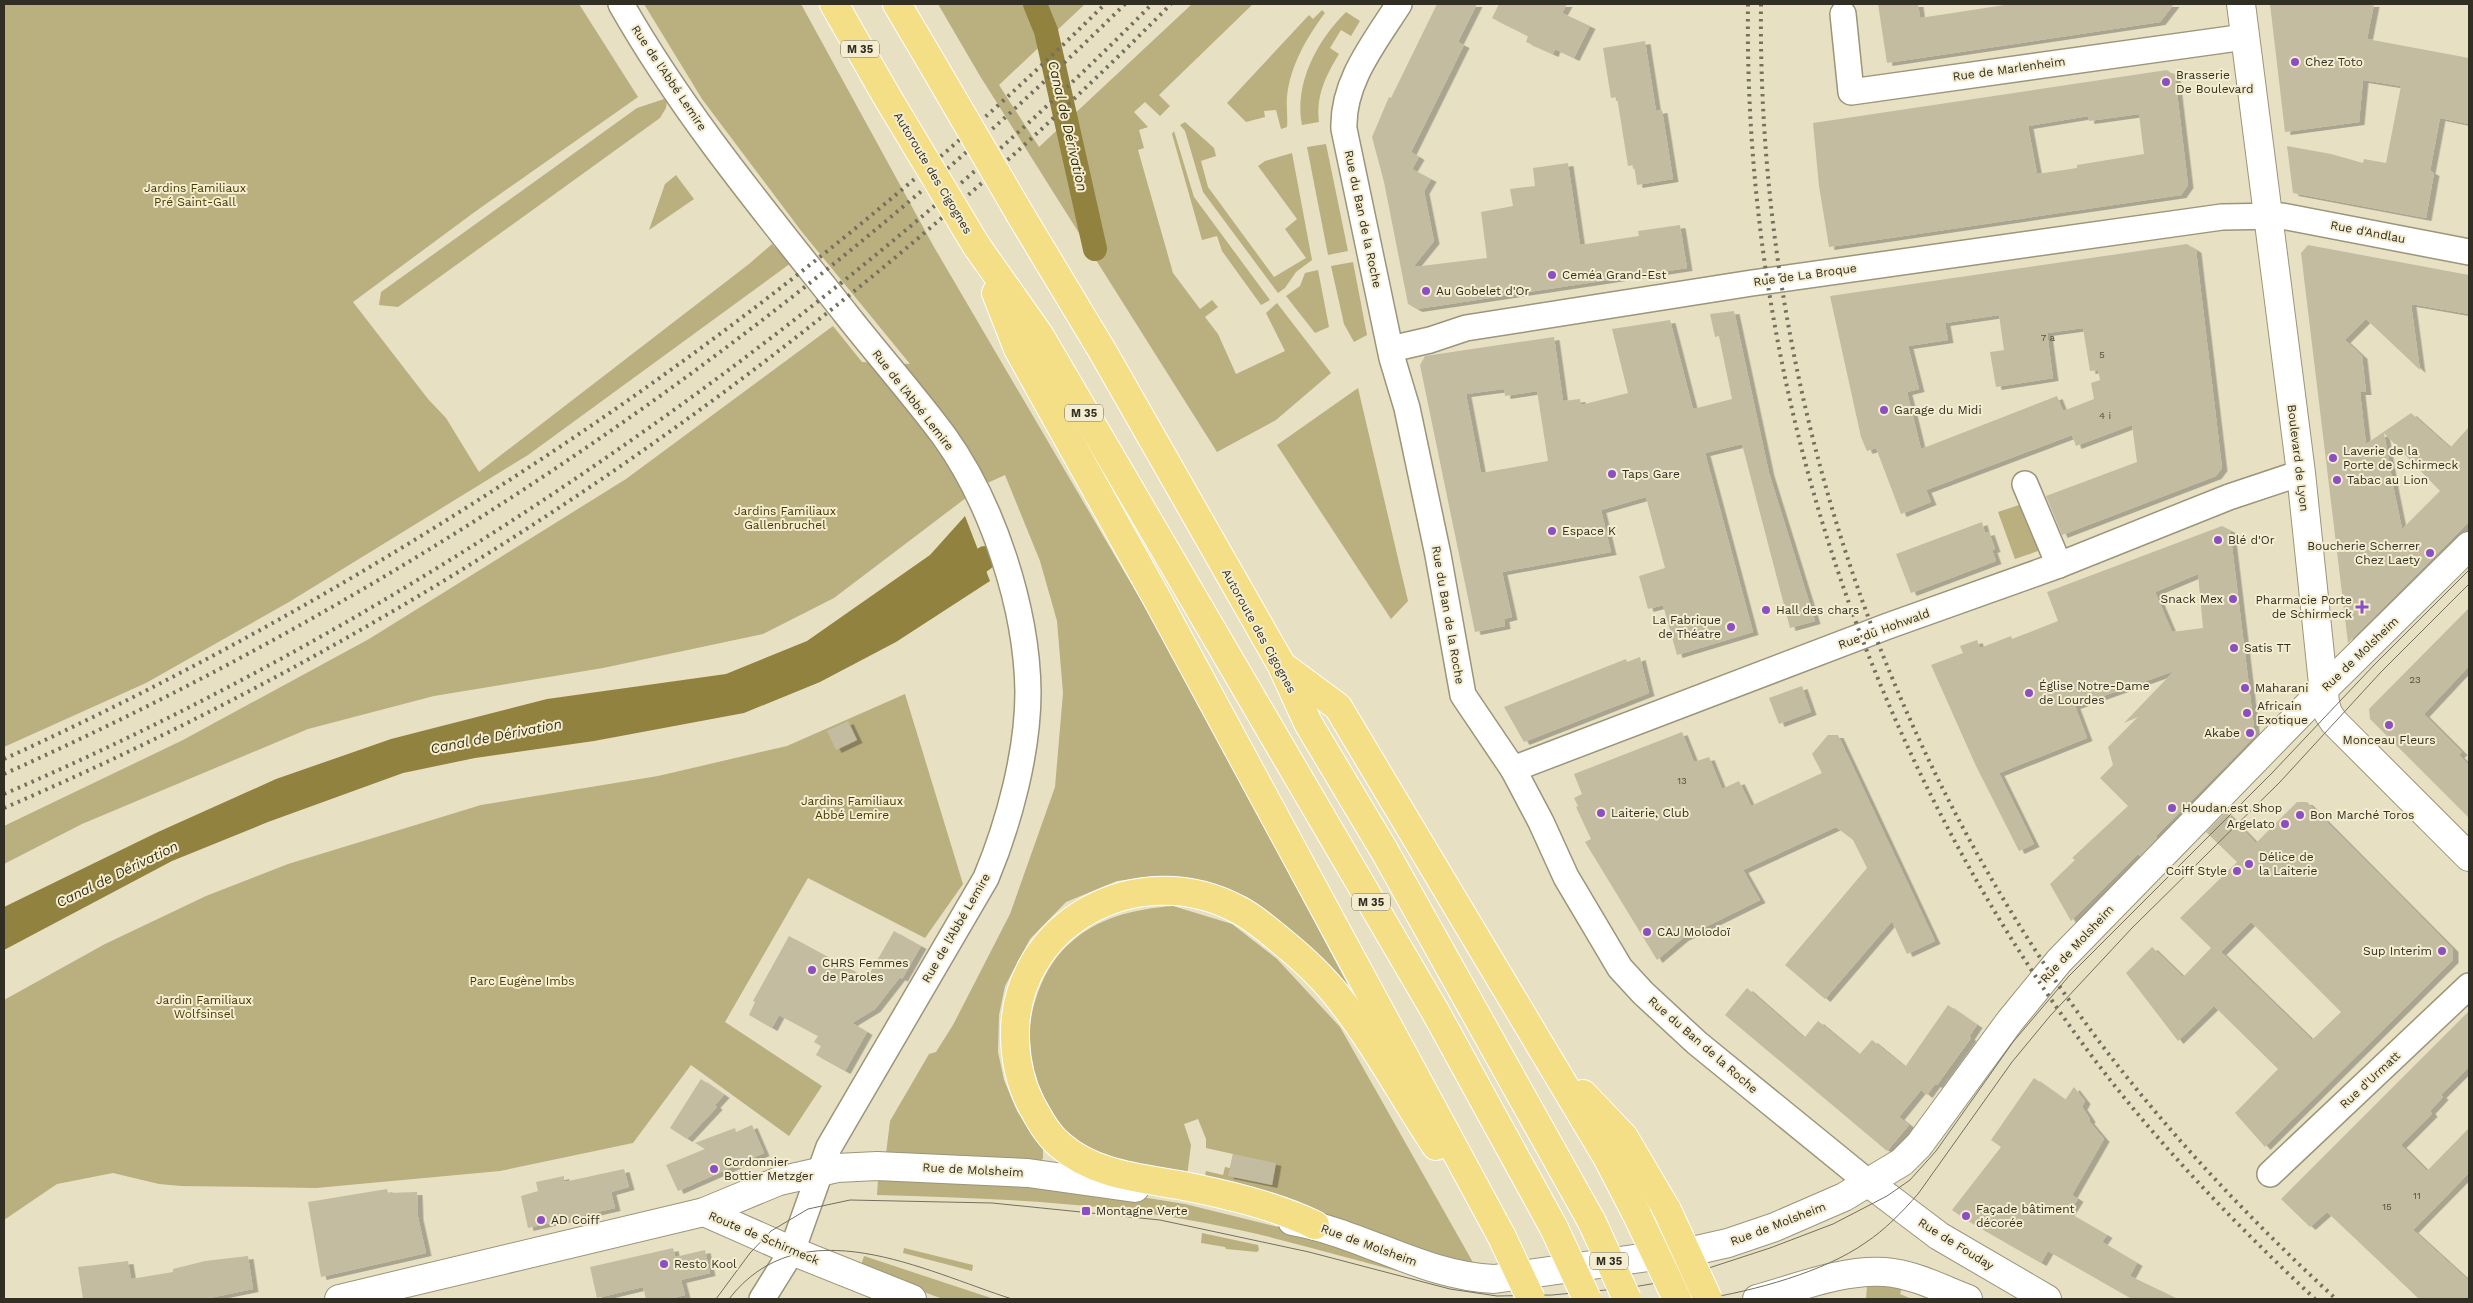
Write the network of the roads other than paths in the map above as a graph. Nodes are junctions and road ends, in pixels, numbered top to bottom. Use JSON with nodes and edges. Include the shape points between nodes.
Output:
{"nodes":[{"id":1,"x":621,"y":4,"type":"edge"},
{"id":2,"x":834,"y":4,"type":"edge"},
{"id":3,"x":897,"y":4,"type":"edge"},
{"id":4,"x":1399,"y":4,"type":"edge"},
{"id":5,"x":2241,"y":4,"type":"edge"},
{"id":6,"x":1843,"y":14,"type":"dead end"},
{"id":7,"x":2245,"y":37,"type":"junction"},
{"id":8,"x":2267,"y":215,"type":"junction"},
{"id":9,"x":2222,"y":217,"type":"joint"},
{"id":10,"x":978,"y":249,"type":"junction"},
{"id":11,"x":2469,"y":252,"type":"edge"},
{"id":12,"x":1391,"y":349,"type":"junction"},
{"id":13,"x":2301,"y":473,"type":"junction"},
{"id":14,"x":2026,"y":484,"type":"dead end"},
{"id":15,"x":2469,"y":546,"type":"edge"},
{"id":16,"x":2059,"y":565,"type":"junction"},
{"id":17,"x":1281,"y":664,"type":"junction"},
{"id":18,"x":2324,"y":689,"type":"junction"},
{"id":19,"x":1513,"y":769,"type":"junction"},
{"id":20,"x":2469,"y":857,"type":"edge"},
{"id":21,"x":2469,"y":986,"type":"edge"},
{"id":22,"x":1544,"y":1053,"type":"junction"},
{"id":23,"x":825,"y":1159,"type":"junction"},
{"id":24,"x":2270,"y":1174,"type":"dead end"},
{"id":25,"x":1869,"y":1183,"type":"junction"},
{"id":26,"x":704,"y":1212,"type":"junction"},
{"id":27,"x":1316,"y":1225,"type":"junction"},
{"id":28,"x":1496,"y":1226,"type":"junction"},
{"id":29,"x":792,"y":1251,"type":"junction"},
{"id":30,"x":830,"y":1266,"type":"junction"},
{"id":31,"x":768,"y":1291,"type":"edge"},
{"id":32,"x":339,"y":1299,"type":"edge"},
{"id":33,"x":912,"y":1299,"type":"edge"},
{"id":34,"x":1531,"y":1299,"type":"edge"},
{"id":35,"x":1587,"y":1299,"type":"edge"},
{"id":36,"x":1627,"y":1299,"type":"edge"},
{"id":37,"x":1677,"y":1299,"type":"edge"},
{"id":38,"x":1708,"y":1299,"type":"edge"},
{"id":39,"x":1757,"y":1299,"type":"edge"},
{"id":40,"x":1968,"y":1299,"type":"edge"},
{"id":41,"x":2047,"y":1299,"type":"edge"}],
"edges":[{"from":1,"to":23,"type":"street","name":"Rue de l'Abbé Lemire","via":[[670,82],[725,159],[945,438],[995,531],[1020,622],[1028,692],[1021,757],[1003,837],[986,878]]},
{"from":2,"to":10,"type":"highway","name":"Autoroute des Cigognes","number":"M 35","bridge":true},
{"from":3,"to":17,"type":"highway","name":"Autoroute des Cigognes","number":"M 35","bridge":true,"via":[[1103,352]]},
{"from":4,"to":12,"type":"street","name":"Rue du Ban de la Roche","via":[[1365,59],[1344,107],[1344,129]]},
{"from":5,"to":7,"type":"main road","name":"Boulevard de Lyon"},
{"from":6,"to":7,"type":"street","name":"Rue de Marlenheim","via":[[1851,92]]},
{"from":7,"to":8,"type":"main road","name":"Boulevard de Lyon"},
{"from":8,"to":9,"type":"street","name":"Rue d'Andlau"},
{"from":8,"to":11,"type":"street","name":"Rue d'Andlau"},
{"from":8,"to":13,"type":"main road","name":"Boulevard de Lyon"},
{"from":9,"to":12,"type":"street","name":"Rue de La Broque","via":[[1733,286],[1466,328]]},
{"from":10,"to":28,"type":"highway","via":[[1018,349],[1340,933]]},
{"from":10,"to":35,"type":"highway","number":"M 35","bridge":true,"via":[[1040,336],[1430,1003],[1554,1228]]},
{"from":12,"to":19,"type":"street","name":"Rue du Ban de la Roche","via":[[1436,546],[1463,694]]},
{"from":13,"to":16,"type":"street","name":"Rue du Hohwald"},
{"from":13,"to":18,"type":"main road","name":"Boulevard de Lyon"},
{"from":14,"to":16,"type":"street"},
{"from":15,"to":18,"type":"main road","name":"Rue de Molsheim"},
{"from":16,"to":19,"type":"street","name":"Rue du Hohwald","via":[[1888,626]]},
{"from":17,"to":22,"type":"highway","via":[[1338,707]]},
{"from":17,"to":36,"type":"highway","name":"Autoroute des Cigognes","number":"M 35","bridge":true,"via":[[1308,723],[1384,850],[1592,1222]]},
{"from":18,"to":20,"type":"main road","name":"Boulevard de Lyon","via":[[2328,713],[2334,722]]},
{"from":18,"to":25,"type":"main road","name":"Rue de Molsheim","via":[[2060,961],[2010,1021],[1919,1145],[1902,1162]]},
{"from":19,"to":25,"type":"street","name":"Rue du Ban de la Roche","via":[[1566,877],[1620,968],[1643,994],[1697,1043]]},
{"from":21,"to":24,"type":"street","name":"Rue d'Urmatt"},
{"from":22,"to":37,"type":"highway","bridge":true,"via":[[1607,1157]]},
{"from":22,"to":38,"type":"highway","bridge":true,"via":[[1624,1137],[1667,1210]]},
{"from":23,"to":26,"type":"main road","name":"Route de Schirmeck"},
{"from":23,"to":27,"type":"main road","name":"Rue de Molsheim","via":[[877,1166],[1028,1172],[1192,1197]]},
{"from":23,"to":29,"type":"street","name":"Rue de l'Abbé Lemire"},
{"from":25,"to":27,"type":"main road","name":"Rue de Molsheim","via":[[1775,1227],[1728,1244],[1494,1279],[1461,1276],[1428,1266]]},
{"from":25,"to":41,"type":"main road","name":"Rue de Fouday","via":[[1939,1236]]},
{"from":26,"to":29,"type":"main road","name":"Route de Schirmeck"},
{"from":26,"to":32,"type":"main road"},
{"from":27,"to":28,"type":"highway","via":[[1271,1208],[1146,1181],[1090,1164],[1059,1145],[1044,1127],[1025,1092],[1017,1066],[1015,1023],[1016,1007],[1030,968],[1054,935],[1080,914],[1110,899],[1139,892],[1182,892],[1212,898],[1240,910],[1308,963],[1338,997],[1450,1166]]},
{"from":28,"to":34,"type":"highway","bridge":true},
{"from":29,"to":30,"type":"main road","name":"Route de Schirmeck"},
{"from":29,"to":31,"type":"street","name":"Rue de l'Abbé Lemire"},
{"from":30,"to":31,"type":"street","via":[[810,1264],[794,1267]]},
{"from":30,"to":33,"type":"main road","name":"Route de Schirmeck"},
{"from":39,"to":40,"type":"main road","via":[[1841,1277],[1886,1272],[1907,1276]]}]}
